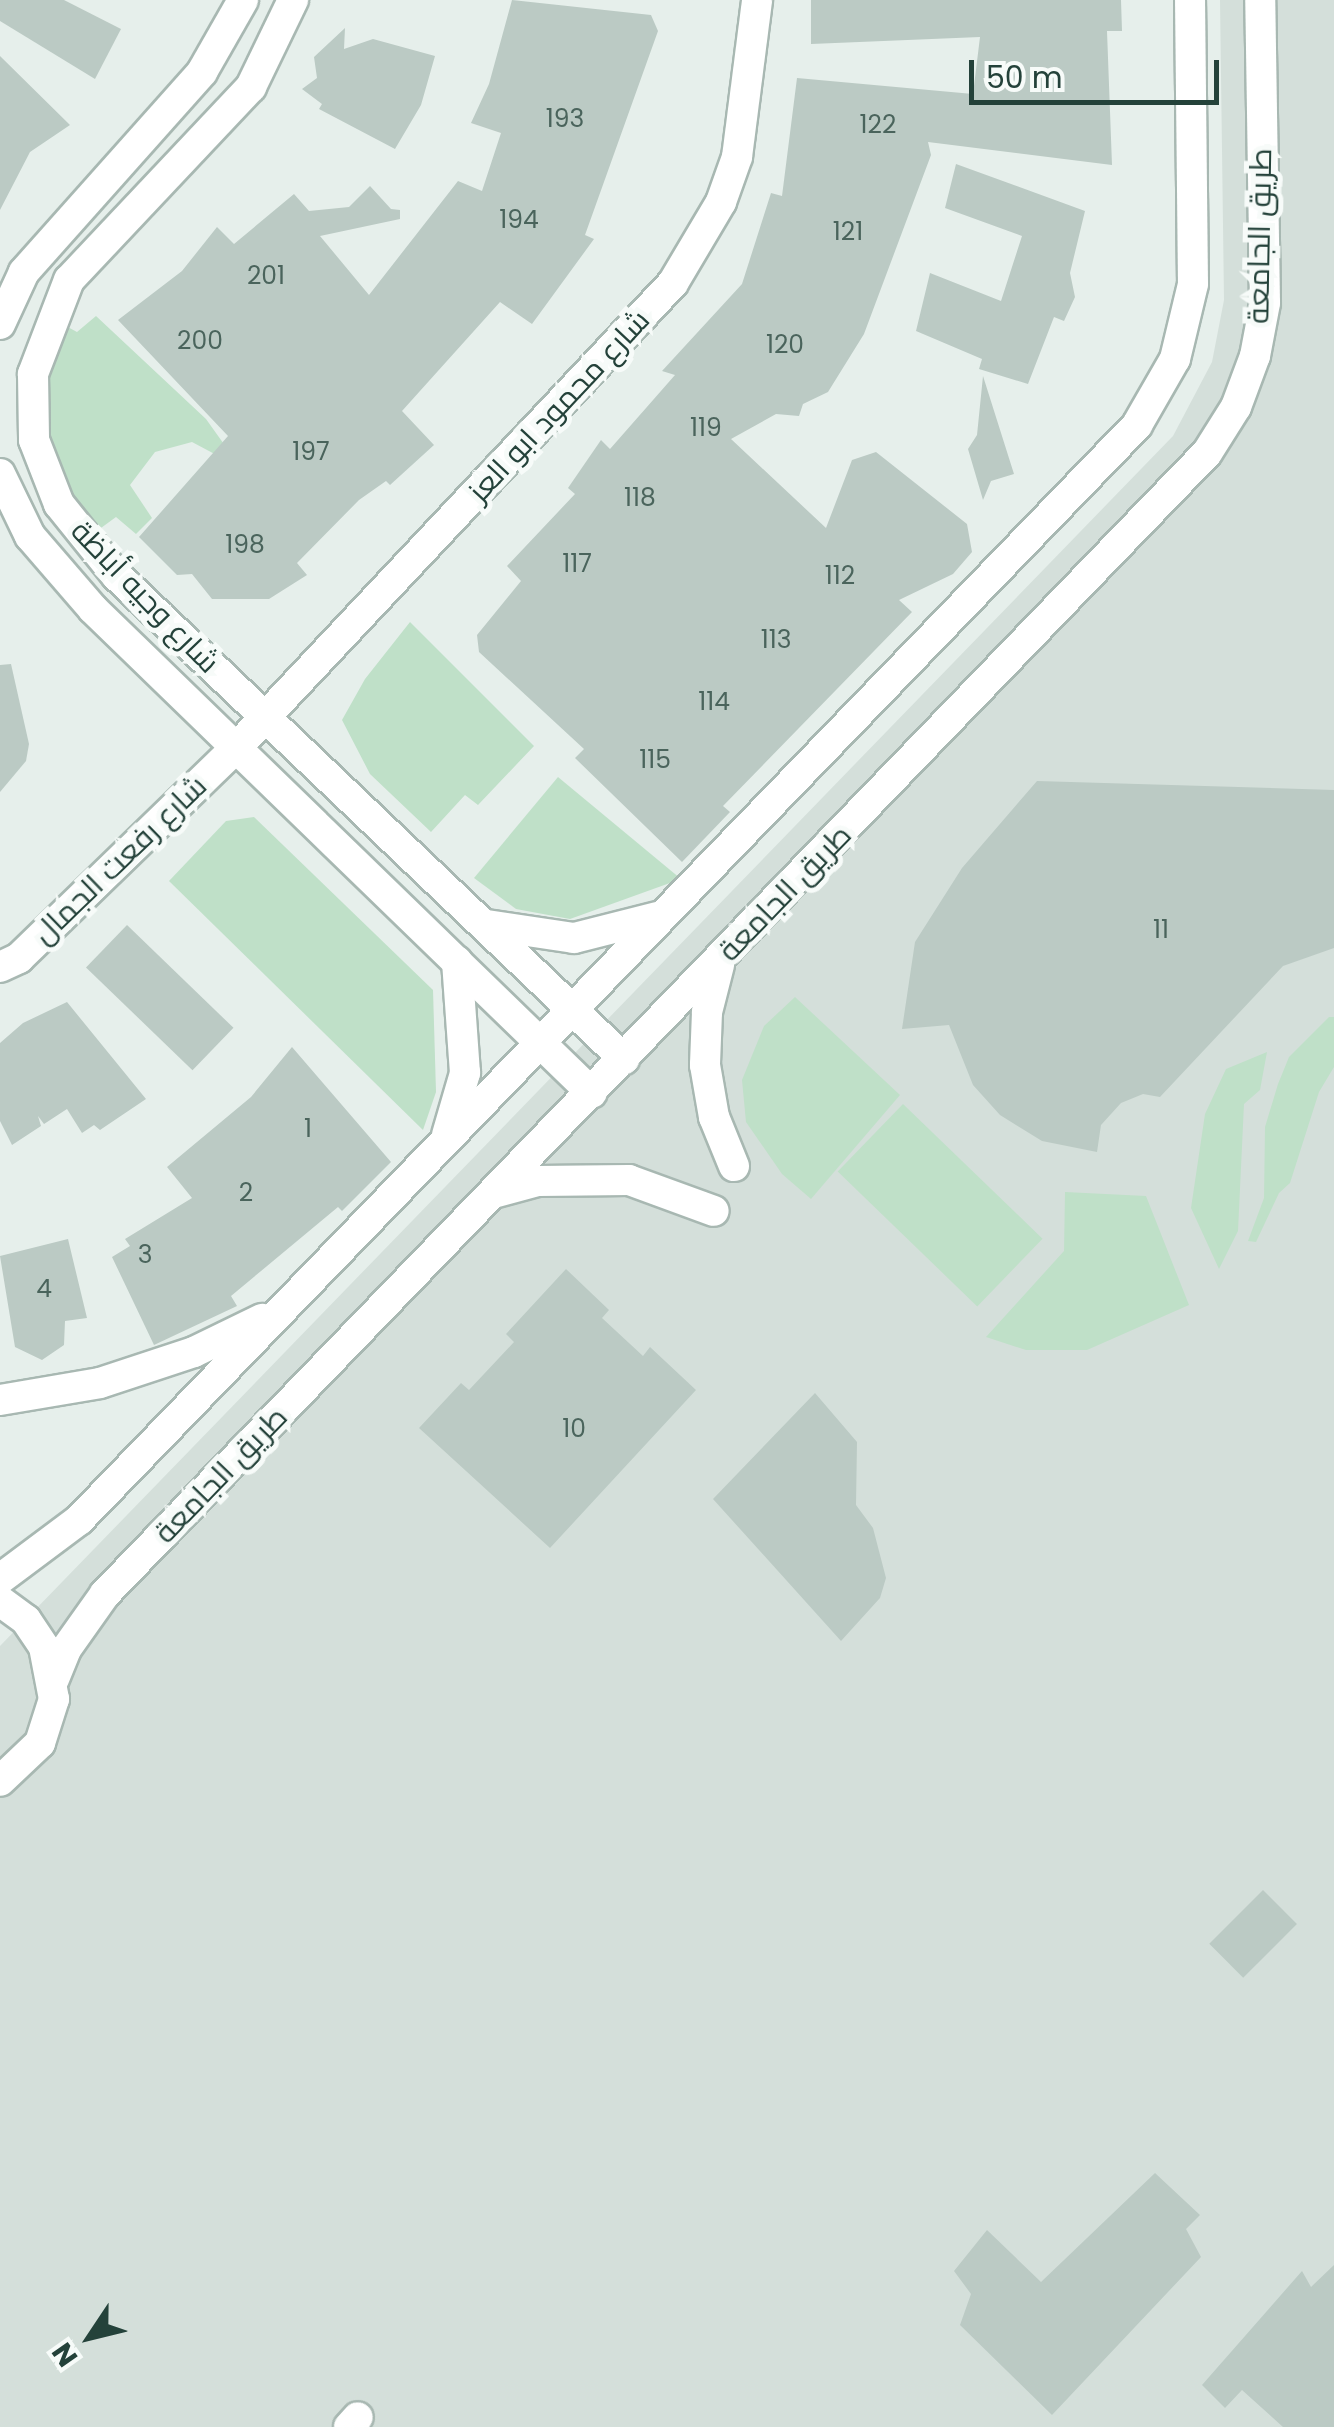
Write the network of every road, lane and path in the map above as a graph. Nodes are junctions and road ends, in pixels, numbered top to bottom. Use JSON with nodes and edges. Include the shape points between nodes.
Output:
{"nodes":[{"id":1,"x":244,"y":0,"type":"edge"},
{"id":2,"x":293,"y":0,"type":"edge"},
{"id":3,"x":757,"y":0,"type":"edge"},
{"id":4,"x":1190,"y":0,"type":"edge"},
{"id":5,"x":1260,"y":0,"type":"edge"},
{"id":6,"x":0,"y":324,"type":"edge"},
{"id":7,"x":0,"y":474,"type":"edge"},
{"id":8,"x":264,"y":717,"type":"junction"},
{"id":9,"x":237,"y":747,"type":"junction"},
{"id":10,"x":664,"y":914,"type":"junction"},
{"id":11,"x":482,"y":924,"type":"junction"},
{"id":12,"x":721,"y":960,"type":"junction"},
{"id":13,"x":457,"y":961,"type":"junction"},
{"id":14,"x":0,"y":967,"type":"edge"},
{"id":15,"x":572,"y":1010,"type":"junction"},
{"id":16,"x":541,"y":1043,"type":"junction"},
{"id":17,"x":624,"y":1060,"type":"junction"},
{"id":18,"x":592,"y":1093,"type":"junction"},
{"id":19,"x":444,"y":1143,"type":"junction"},
{"id":20,"x":734,"y":1166,"type":"dead end"},
{"id":21,"x":494,"y":1193,"type":"junction"},
{"id":22,"x":714,"y":1211,"type":"dead end"},
{"id":23,"x":283,"y":1309,"type":"junction"},
{"id":24,"x":0,"y":1400,"type":"edge"},
{"id":25,"x":0,"y":1578,"type":"edge"},
{"id":26,"x":0,"y":1601,"type":"edge"},
{"id":27,"x":54,"y":1679,"type":"junction"},
{"id":28,"x":0,"y":1780,"type":"edge"}],
"edges":[{"from":1,"to":6,"type":"street","via":[[202,72],[24,272]]},
{"from":2,"to":8,"type":"street","name":"شارع وجيه أباظة","via":[[273,50],[242,98],[69,280],[41,341],[30,407],[45,473],[78,532]]},
{"from":3,"to":8,"type":"street","name":"شارع محمود ابو العز","via":[[737,157],[721,202],[673,283]]},
{"from":4,"to":10,"type":"street","via":[[1193,284],[1187,322],[1158,394],[1112,454]]},
{"from":5,"to":12,"type":"street","name":"طريق الجامعة","via":[[1265,303],[1256,356],[1236,407],[1171,492]]},
{"from":7,"to":9,"type":"street","name":"شارع وجيه أباظة","via":[[30,536],[56,566]]},
{"from":8,"to":9,"type":"street","name":"شارع محمود ابو العز"},
{"from":8,"to":11,"type":"street","name":"شارع وجيه أباظة"},
{"from":9,"to":13,"type":"street","name":"شارع وجيه أباظة"},
{"from":9,"to":14,"type":"street","name":"شارع رفعت الجمال","via":[[19,958]]},
{"from":10,"to":11,"type":"street","via":[[574,938]]},
{"from":10,"to":15,"type":"street"},
{"from":11,"to":15,"type":"street","name":"شارع وجيه أباظة"},
{"from":12,"to":17,"type":"street","name":"طريق الجامعة"},
{"from":12,"to":20,"type":"street","via":[[707,1012],[704,1065],[714,1117]]},
{"from":13,"to":16,"type":"street","name":"شارع وجيه أباظة"},
{"from":13,"to":19,"type":"street","via":[[465,1073]]},
{"from":15,"to":16,"type":"street"},
{"from":15,"to":17,"type":"street","name":"شارع وجيه أباظة"},
{"from":16,"to":18,"type":"street","name":"شارع وجيه أباظة"},
{"from":16,"to":19,"type":"street"},
{"from":17,"to":18,"type":"street","name":"طريق الجامعة"},
{"from":18,"to":21,"type":"street","name":"طريق الجامعة"},
{"from":19,"to":23,"type":"street"},
{"from":21,"to":22,"type":"street","via":[[553,1179],[629,1180]]},
{"from":21,"to":27,"type":"street","name":"طريق الجامعة","via":[[106,1594]]},
{"from":23,"to":24,"type":"street","via":[[194,1352],[100,1383]]},
{"from":23,"to":25,"type":"street","via":[[79,1520]]},
{"from":26,"to":27,"type":"street","via":[[26,1620]]},
{"from":27,"to":28,"type":"street","via":[[51,1719],[40,1743]]}]}
